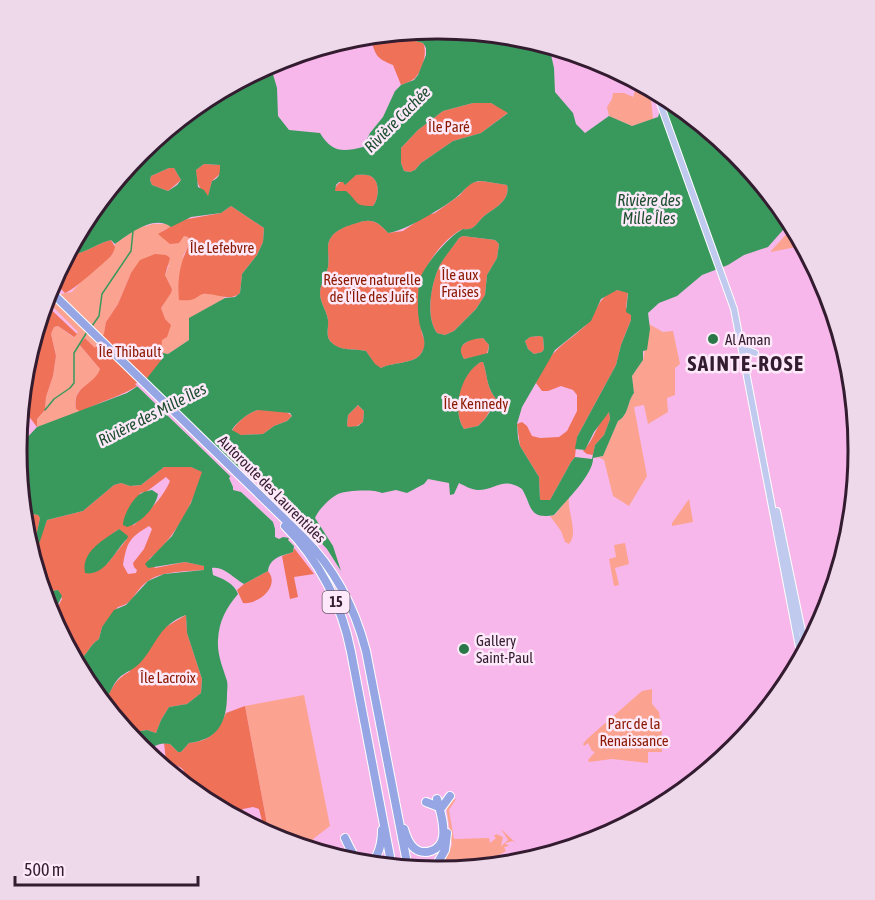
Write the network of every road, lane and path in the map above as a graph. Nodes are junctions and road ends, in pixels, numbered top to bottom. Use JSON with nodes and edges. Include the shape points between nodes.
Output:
{"nodes":[{"id":1,"x":662,"y":106,"type":"edge"},
{"id":2,"x":56,"y":297,"type":"edge"},
{"id":3,"x":55,"y":302,"type":"edge"},
{"id":4,"x":742,"y":348,"type":"junction"},
{"id":5,"x":755,"y":353,"type":"dead end"},
{"id":6,"x":766,"y":472,"type":"junction"},
{"id":7,"x":237,"y":475,"type":"junction"},
{"id":8,"x":803,"y":637,"type":"edge"},
{"id":9,"x":799,"y":645,"type":"edge"},
{"id":10,"x":450,"y":796,"type":"dead end"},
{"id":11,"x":426,"y":802,"type":"dead end"},
{"id":12,"x":440,"y":803,"type":"junction"},
{"id":13,"x":396,"y":806,"type":"junction"},
{"id":14,"x":382,"y":814,"type":"junction"},
{"id":15,"x":351,"y":852,"type":"edge"},
{"id":16,"x":353,"y":852,"type":"edge"},
{"id":17,"x":376,"y":856,"type":"edge"},
{"id":18,"x":390,"y":858,"type":"edge"},
{"id":19,"x":406,"y":859,"type":"edge"},
{"id":20,"x":439,"y":861,"type":"edge"}],
"edges":[{"from":1,"to":4,"type":"main road","via":[[734,309]]},
{"from":2,"to":7,"type":"highway","name":"Autoroute des Laurentides","number":"15"},
{"from":3,"to":7,"type":"highway","name":"Autoroute des Laurentides","number":"15"},
{"from":4,"to":5,"type":"main road"},
{"from":4,"to":6,"type":"main road"},
{"from":6,"to":8,"type":"main road"},
{"from":6,"to":9,"type":"main road"},
{"from":7,"to":13,"type":"highway","name":"Autoroute des Laurentides","number":"15","via":[[312,547],[349,604],[369,663]]},
{"from":7,"to":14,"type":"highway","name":"Autoroute des Laurentides","number":"15","via":[[299,542],[336,602],[350,647]]},
{"from":10,"to":12,"type":"highway"},
{"from":11,"to":12,"type":"highway"},
{"from":12,"to":13,"type":"highway","via":[[442,841],[435,849],[424,852],[408,840]]},
{"from":12,"to":20,"type":"highway","via":[[447,843]]},
{"from":13,"to":19,"type":"highway","name":"Autoroute des Laurentides","number":"15"},
{"from":14,"to":17,"type":"highway","via":[[381,847]]},
{"from":14,"to":18,"type":"highway","name":"Autoroute des Laurentides","number":"15"},
{"from":15,"to":16,"type":"highway","via":[[347,839]]}]}
